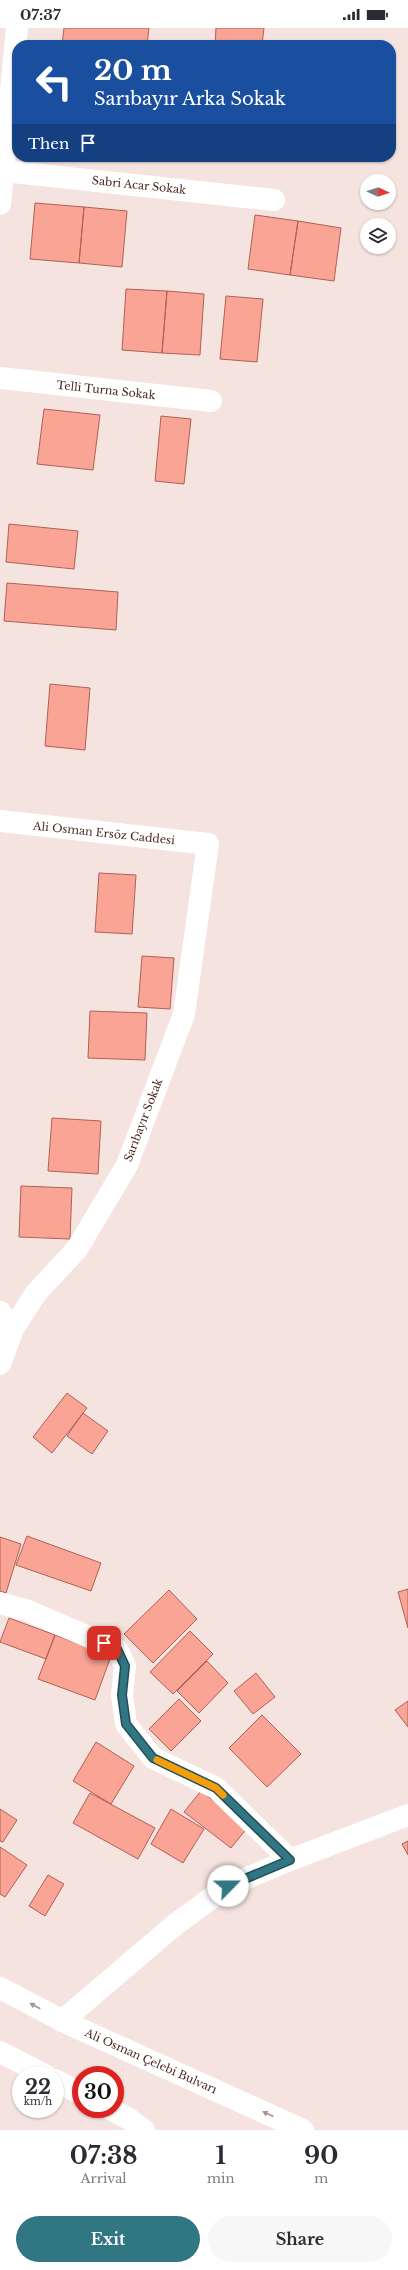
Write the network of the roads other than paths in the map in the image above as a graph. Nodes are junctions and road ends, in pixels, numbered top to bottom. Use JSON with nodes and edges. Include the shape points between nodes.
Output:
{"nodes":[{"id":1,"x":17,"y":28,"type":"edge"},
{"id":2,"x":16,"y":40,"type":"edge"},
{"id":3,"x":12,"y":83,"type":"edge"},
{"id":4,"x":4,"y":171,"type":"junction"},
{"id":5,"x":274,"y":200,"type":"dead end"},
{"id":6,"x":0,"y":204,"type":"edge"},
{"id":7,"x":0,"y":378,"type":"edge"},
{"id":8,"x":211,"y":401,"type":"dead end"},
{"id":9,"x":0,"y":822,"type":"edge"},
{"id":10,"x":208,"y":844,"type":"joint"},
{"id":11,"x":0,"y":1312,"type":"edge"},
{"id":12,"x":13,"y":1329,"type":"junction"},
{"id":13,"x":0,"y":1364,"type":"edge"},
{"id":14,"x":0,"y":1603,"type":"edge"},
{"id":15,"x":408,"y":1815,"type":"edge"},
{"id":16,"x":290,"y":1860,"type":"junction"},
{"id":17,"x":0,"y":1988,"type":"edge"},
{"id":18,"x":62,"y":2020,"type":"junction"},
{"id":19,"x":0,"y":2052,"type":"edge"},
{"id":20,"x":27,"y":2066,"type":"edge"},
{"id":21,"x":124,"y":2116,"type":"edge"},
{"id":22,"x":144,"y":2130,"type":"edge"},
{"id":23,"x":303,"y":2130,"type":"edge"}],
"edges":[{"from":1,"to":2,"type":"street"},
{"from":3,"to":4,"type":"street"},
{"from":4,"to":5,"type":"street","name":"Sabri Acar Sokak"},
{"from":4,"to":6,"type":"street"},
{"from":7,"to":8,"type":"street","name":"Telli Turna Sokak"},
{"from":9,"to":10,"type":"street","name":"Ali Osman Ersöz Caddesi"},
{"from":10,"to":12,"type":"street","name":"Sarıbayır Sokak","via":[[184,1014],[127,1165],[77,1250],[36,1293]]},
{"from":11,"to":12,"type":"street"},
{"from":12,"to":13,"type":"street","name":"Sarıbayır Sokak"},
{"from":14,"to":16,"type":"street","via":[[26,1610],[117,1649],[125,1666],[122,1695],[126,1724],[153,1758],[216,1788]]},
{"from":15,"to":16,"type":"street"},
{"from":16,"to":18,"type":"street","via":[[228,1886],[176,1924]]},
{"from":18,"to":17,"type":"street","name":"Ali Osman Çelebi Bulvarı","one_way":true},
{"from":23,"to":18,"type":"street","name":"Ali Osman Çelebi Bulvarı","one_way":true},
{"from":19,"to":20,"type":"street"},
{"from":21,"to":22,"type":"street"}]}
